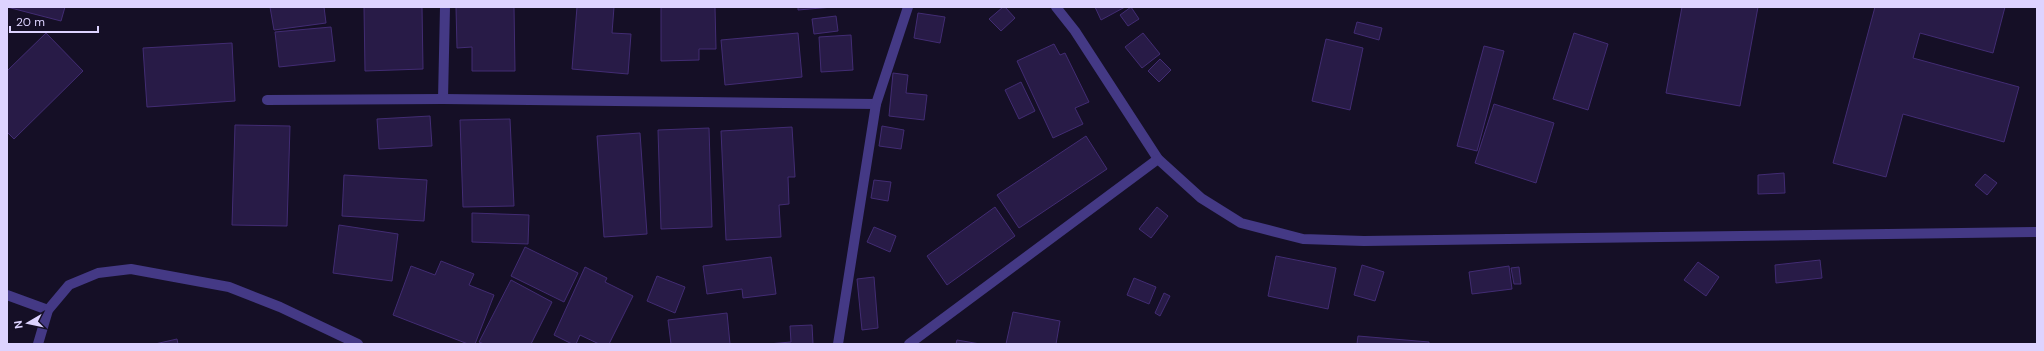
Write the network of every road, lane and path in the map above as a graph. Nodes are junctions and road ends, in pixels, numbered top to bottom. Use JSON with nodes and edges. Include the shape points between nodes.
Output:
{"nodes":[{"id":1,"x":445,"y":7,"type":"edge"},
{"id":2,"x":908,"y":7,"type":"edge"},
{"id":3,"x":1056,"y":7,"type":"edge"},
{"id":4,"x":443,"y":99,"type":"junction"},
{"id":5,"x":267,"y":100,"type":"dead end"},
{"id":6,"x":876,"y":104,"type":"junction"},
{"id":7,"x":1158,"y":159,"type":"junction"},
{"id":8,"x":2037,"y":232,"type":"edge"},
{"id":9,"x":7,"y":295,"type":"edge"},
{"id":10,"x":48,"y":310,"type":"junction"},
{"id":11,"x":38,"y":344,"type":"edge"},
{"id":12,"x":358,"y":344,"type":"edge"},
{"id":13,"x":838,"y":344,"type":"edge"},
{"id":14,"x":909,"y":344,"type":"edge"}],
"edges":[{"from":1,"to":4,"type":"street"},
{"from":2,"to":6,"type":"street"},
{"from":3,"to":7,"type":"street","via":[[1075,31]]},
{"from":4,"to":5,"type":"street"},
{"from":4,"to":6,"type":"street"},
{"from":6,"to":13,"type":"street"},
{"from":7,"to":8,"type":"street","via":[[1201,198],[1241,223],[1303,239],[1380,241]]},
{"from":7,"to":14,"type":"street"},
{"from":9,"to":10,"type":"street"},
{"from":10,"to":11,"type":"street"},
{"from":10,"to":12,"type":"street","via":[[69,285],[98,273],[131,269],[229,287],[280,307]]}]}
